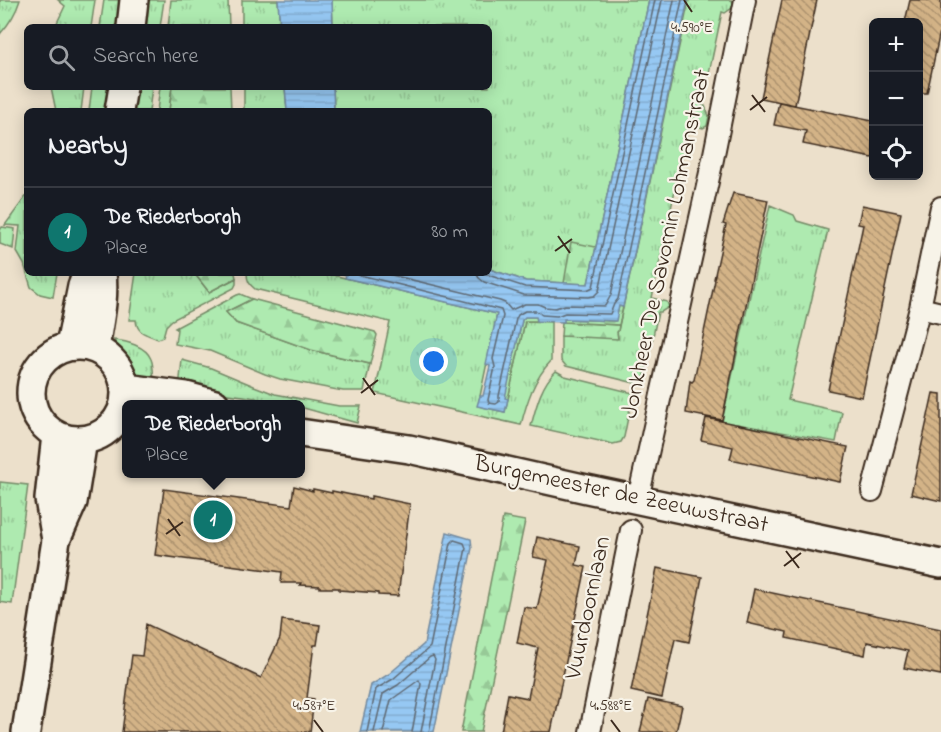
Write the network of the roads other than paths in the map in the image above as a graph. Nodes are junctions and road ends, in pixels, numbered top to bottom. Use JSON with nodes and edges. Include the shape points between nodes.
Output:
{"nodes":[{"id":1,"x":134,"y":0,"type":"edge"},
{"id":2,"x":745,"y":0,"type":"edge"},
{"id":3,"x":130,"y":24,"type":"edge"},
{"id":4,"x":122,"y":90,"type":"edge"},
{"id":5,"x":120,"y":108,"type":"edge"},
{"id":6,"x":941,"y":207,"type":"edge"},
{"id":7,"x":86,"y":276,"type":"edge"},
{"id":8,"x":102,"y":276,"type":"edge"},
{"id":9,"x":920,"y":308,"type":"junction"},
{"id":10,"x":941,"y":313,"type":"edge"},
{"id":11,"x":82,"y":347,"type":"junction"},
{"id":12,"x":124,"y":400,"type":"edge"},
{"id":13,"x":158,"y":400,"type":"edge"},
{"id":14,"x":199,"y":400,"type":"edge"},
{"id":15,"x":122,"y":409,"type":"edge"},
{"id":16,"x":305,"y":434,"type":"edge"},
{"id":17,"x":56,"y":435,"type":"junction"},
{"id":18,"x":82,"y":440,"type":"junction"},
{"id":19,"x":872,"y":491,"type":"dead end"},
{"id":20,"x":638,"y":499,"type":"junction"},
{"id":21,"x":631,"y":530,"type":"dead end"},
{"id":22,"x":56,"y":540,"type":"junction"},
{"id":23,"x":941,"y":564,"type":"edge"},
{"id":24,"x":26,"y":732,"type":"edge"},
{"id":25,"x":590,"y":732,"type":"edge"}],
"edges":[{"from":1,"to":3,"type":"street"},
{"from":2,"to":20,"type":"street","name":"Jonkheer De Savornin Lohmanstraat"},
{"from":4,"to":5,"type":"street"},
{"from":6,"to":9,"type":"street"},
{"from":7,"to":11,"type":"street","via":[[82,286]]},
{"from":8,"to":11,"type":"street","via":[[102,300]]},
{"from":9,"to":10,"type":"street"},
{"from":9,"to":19,"type":"street"},
{"from":11,"to":12,"type":"street","via":[[107,354],[116,364],[123,375]]},
{"from":11,"to":17,"type":"street","via":[[57,350],[46,357],[33,379],[32,405],[37,417]]},
{"from":13,"to":14,"type":"street","via":[[186,396]]},
{"from":15,"to":18,"type":"street","via":[[115,423],[105,431]]},
{"from":16,"to":20,"type":"street","name":"Burgemeester de Zeeuwstraat","via":[[409,449]]},
{"from":17,"to":18,"type":"street"},
{"from":17,"to":22,"type":"street","via":[[49,499]]},
{"from":18,"to":22,"type":"street","via":[[73,502]]},
{"from":20,"to":23,"type":"street","name":"Burgemeester de Zeeuwstraat"},
{"from":21,"to":25,"type":"street","name":"Vuurdoornlaan"},
{"from":22,"to":24,"type":"street"}]}
